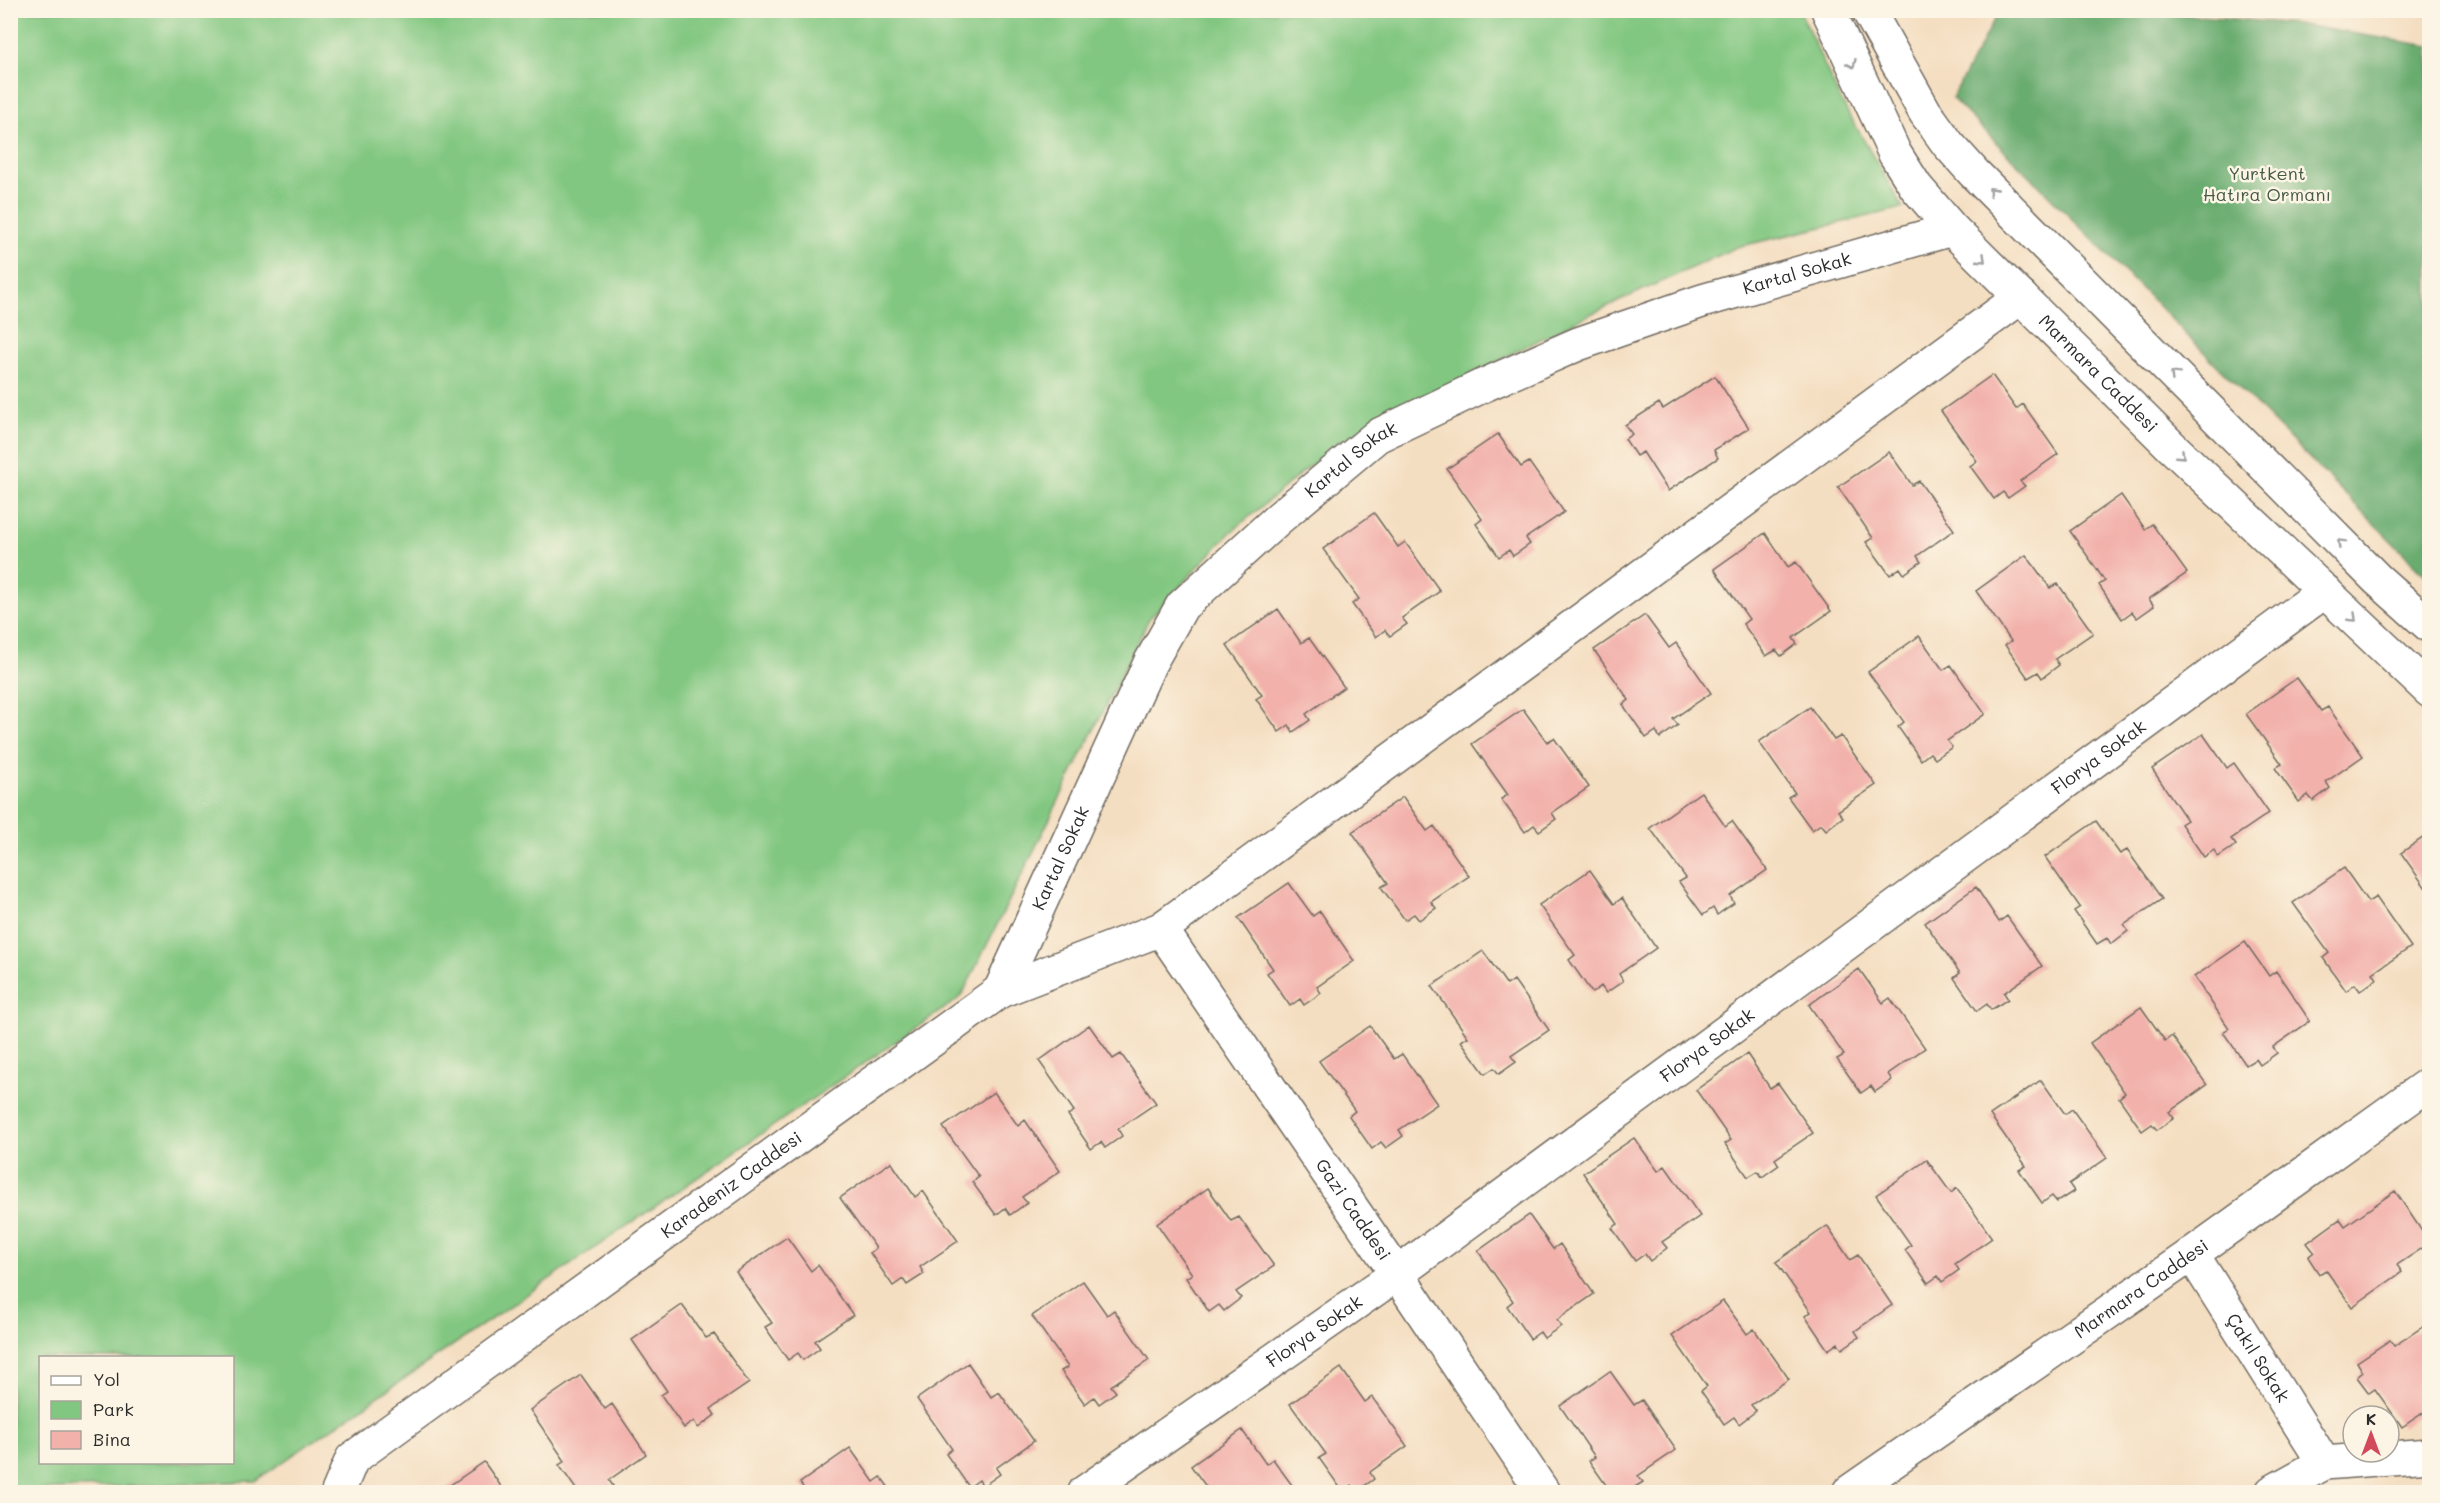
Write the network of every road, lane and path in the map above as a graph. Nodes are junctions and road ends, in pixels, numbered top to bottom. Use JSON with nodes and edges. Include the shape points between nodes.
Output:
{"nodes":[{"id":1,"x":1828,"y":10,"type":"edge"},
{"id":2,"x":1868,"y":10,"type":"edge"},
{"id":3,"x":1952,"y":229,"type":"junction"},
{"id":4,"x":2021,"y":297,"type":"junction"},
{"id":5,"x":2325,"y":591,"type":"junction"},
{"id":6,"x":2430,"y":626,"type":"edge"},
{"id":7,"x":2430,"y":691,"type":"edge"},
{"id":8,"x":1161,"y":929,"type":"junction"},
{"id":9,"x":1000,"y":991,"type":"junction"},
{"id":10,"x":2430,"y":1083,"type":"edge"},
{"id":11,"x":2192,"y":1254,"type":"junction"},
{"id":12,"x":1397,"y":1274,"type":"junction"},
{"id":13,"x":2430,"y":1455,"type":"edge"},
{"id":14,"x":2324,"y":1463,"type":"junction"},
{"id":15,"x":338,"y":1492,"type":"edge"},
{"id":16,"x":1085,"y":1492,"type":"edge"},
{"id":17,"x":1543,"y":1492,"type":"edge"},
{"id":18,"x":1849,"y":1492,"type":"edge"},
{"id":19,"x":2272,"y":1492,"type":"edge"}],
"edges":[{"from":1,"to":3,"type":"street","name":"Marmara Caddesi","one_way":true,"via":[[1896,154],[1916,187]]},
{"from":6,"to":2,"type":"street","one_way":true,"via":[[2377,579],[1967,165],[1925,112]]},
{"from":3,"to":4,"type":"street","name":"Marmara Caddesi","one_way":true},
{"from":3,"to":9,"type":"street","name":"Kartal Sokak","via":[[1702,301],[1578,344],[1377,436],[1182,606],[1150,663]]},
{"from":4,"to":5,"type":"street","name":"Marmara Caddesi","one_way":true},
{"from":4,"to":8,"type":"street"},
{"from":5,"to":7,"type":"street","name":"Marmara Caddesi","one_way":true},
{"from":5,"to":12,"type":"street","name":"Florya Sokak"},
{"from":8,"to":9,"type":"street","name":"Karadeniz Caddesi"},
{"from":8,"to":12,"type":"street","name":"Gazi Caddesi"},
{"from":9,"to":15,"type":"street","name":"Karadeniz Caddesi","via":[[352,1459]]},
{"from":10,"to":11,"type":"street","name":"Marmara Caddesi"},
{"from":11,"to":14,"type":"street","name":"Çakıl Sokak"},
{"from":11,"to":18,"type":"street","name":"Marmara Caddesi"},
{"from":12,"to":16,"type":"street","name":"Florya Sokak"},
{"from":12,"to":17,"type":"street","name":"Gazi Caddesi"},
{"from":13,"to":14,"type":"street"},
{"from":14,"to":19,"type":"street"}]}
